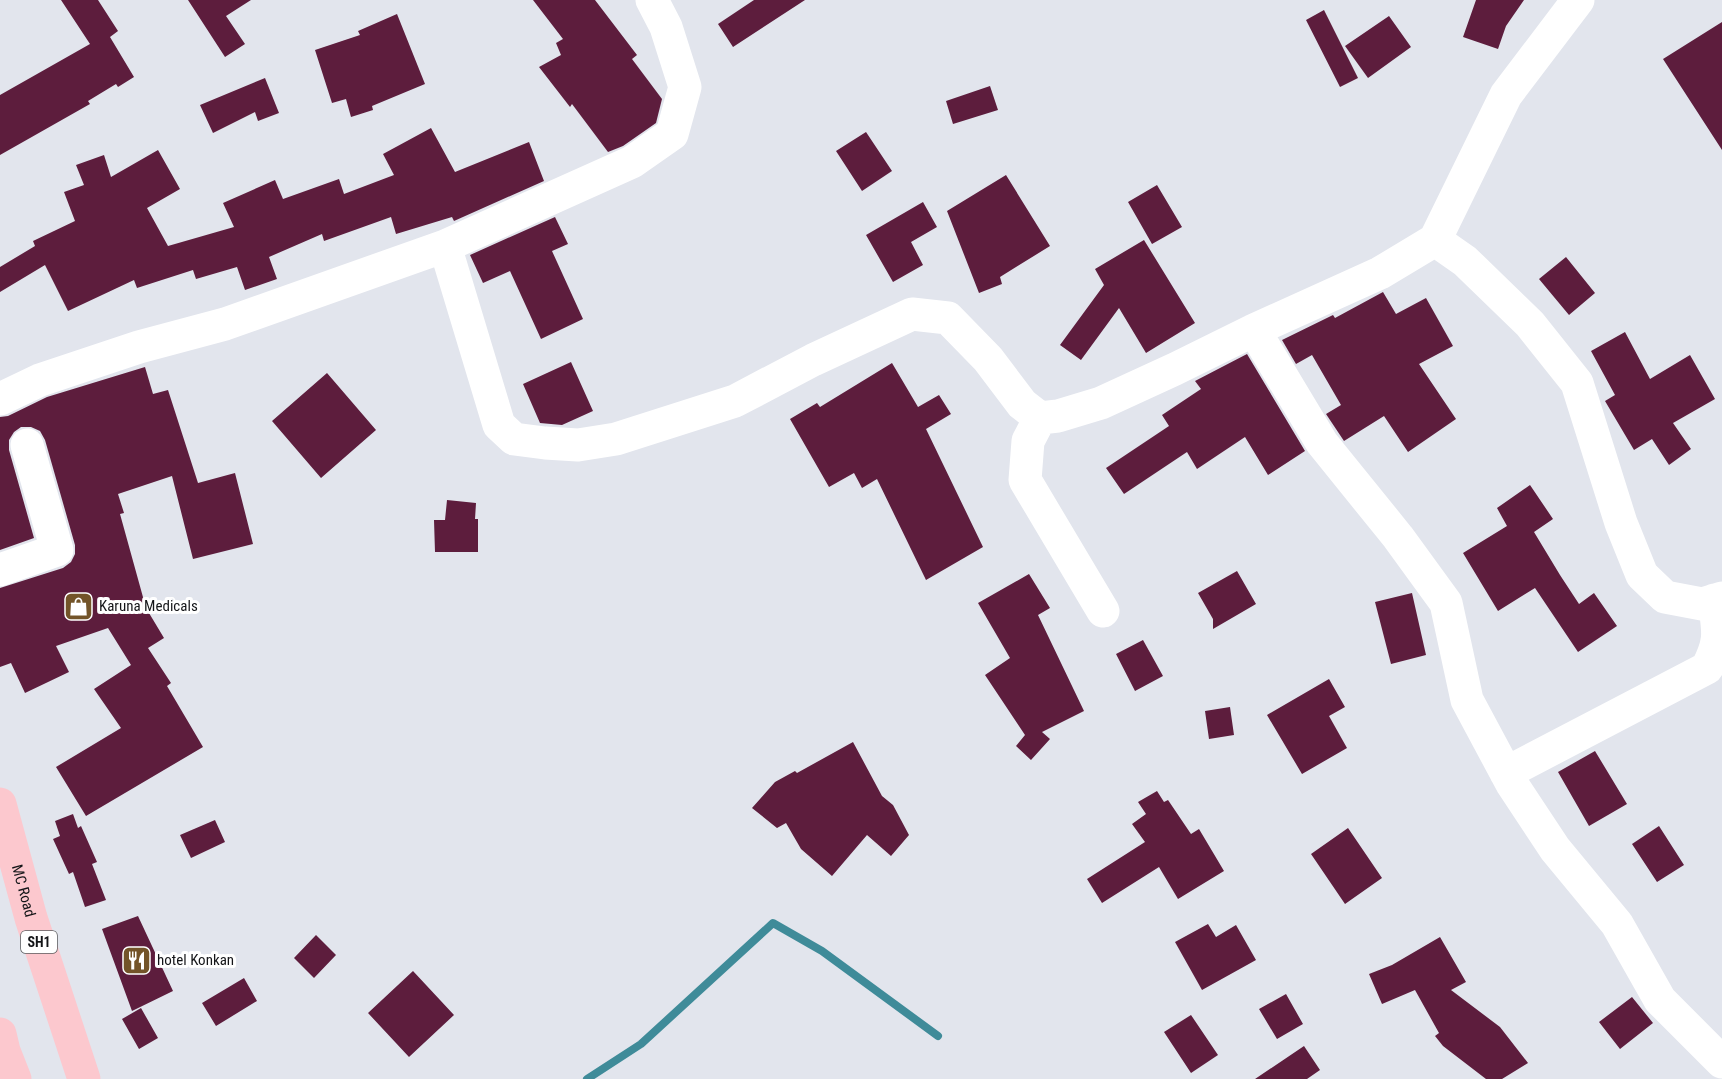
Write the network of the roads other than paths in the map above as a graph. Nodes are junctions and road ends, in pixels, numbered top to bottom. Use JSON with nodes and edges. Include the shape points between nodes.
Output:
{"nodes":[{"id":1,"x":652,"y":0,"type":"edge"},
{"id":2,"x":1578,"y":0,"type":"edge"},
{"id":3,"x":1435,"y":240,"type":"junction"},
{"id":4,"x":445,"y":246,"type":"junction"},
{"id":5,"x":1254,"y":330,"type":"junction"},
{"id":6,"x":0,"y":399,"type":"edge"},
{"id":7,"x":1040,"y":418,"type":"junction"},
{"id":8,"x":27,"y":445,"type":"dead end"},
{"id":9,"x":0,"y":570,"type":"edge"},
{"id":10,"x":1718,"y":599,"type":"edge"},
{"id":11,"x":1103,"y":611,"type":"dead end"},
{"id":12,"x":1506,"y":773,"type":"junction"},
{"id":13,"x":0,"y":804,"type":"edge"},
{"id":14,"x":0,"y":1034,"type":"edge"},
{"id":15,"x":1722,"y":1062,"type":"edge"},
{"id":16,"x":15,"y":1079,"type":"edge"},
{"id":17,"x":84,"y":1079,"type":"edge"}],
"edges":[{"from":1,"to":4,"type":"street","via":[[666,27],[685,87],[672,134],[632,162]]},
{"from":2,"to":3,"type":"street","via":[[1506,95]]},
{"from":3,"to":5,"type":"street","via":[[1380,273]]},
{"from":3,"to":10,"type":"street","via":[[1465,261],[1530,324],[1577,383],[1621,523],[1642,575],[1665,597],[1702,604]]},
{"from":4,"to":6,"type":"street","via":[[225,324],[40,380]]},
{"from":4,"to":7,"type":"street","via":[[499,425],[514,439],[578,445],[654,428],[735,401],[912,314],[948,318],[1022,404]]},
{"from":5,"to":7,"type":"street","via":[[1101,403]]},
{"from":5,"to":12,"type":"street","via":[[1322,443],[1446,603],[1467,700]]},
{"from":7,"to":11,"type":"street","via":[[1028,441],[1025,480]]},
{"from":8,"to":9,"type":"street","via":[[57,550]]},
{"from":10,"to":12,"type":"street","via":[[1717,649],[1707,668]]},
{"from":12,"to":15,"type":"street","via":[[1555,849],[1617,924],[1660,1000]]},
{"from":13,"to":17,"type":"main road","name":"MC Road","number":"SH1","via":[[31,918]]},
{"from":14,"to":16,"type":"main road"}]}
